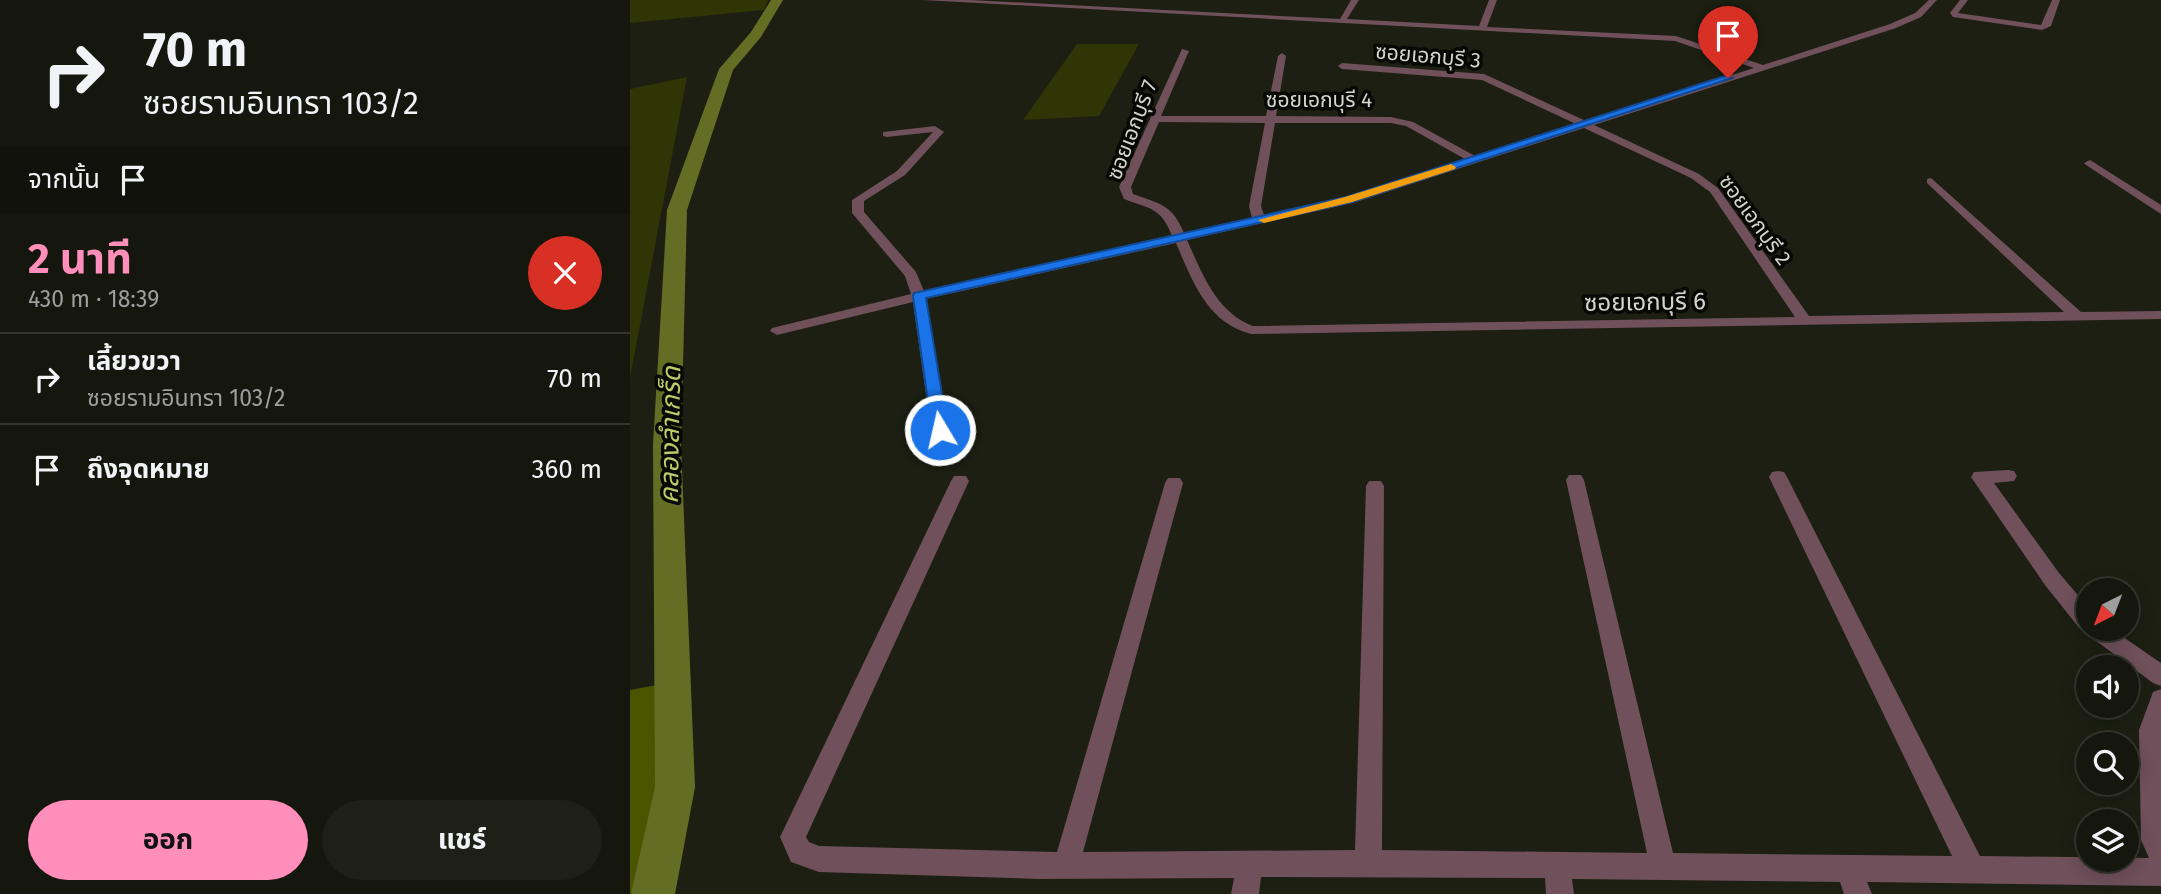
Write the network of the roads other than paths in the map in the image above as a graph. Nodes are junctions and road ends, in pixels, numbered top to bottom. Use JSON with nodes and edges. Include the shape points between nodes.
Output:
{"nodes":[{"id":1,"x":927,"y":0,"type":"edge"},
{"id":2,"x":1355,"y":0,"type":"edge"},
{"id":3,"x":1493,"y":0,"type":"edge"},
{"id":4,"x":1933,"y":0,"type":"edge"},
{"id":5,"x":1964,"y":0,"type":"edge"},
{"id":6,"x":2056,"y":0,"type":"edge"},
{"id":7,"x":1342,"y":22,"type":"junction"},
{"id":8,"x":1482,"y":29,"type":"junction"},
{"id":9,"x":1185,"y":51,"type":"dead end"},
{"id":10,"x":1282,"y":56,"type":"dead end"},
{"id":11,"x":1342,"y":66,"type":"dead end"},
{"id":12,"x":1761,"y":67,"type":"junction"},
{"id":13,"x":1155,"y":119,"type":"junction"},
{"id":14,"x":1270,"y":119,"type":"junction"},
{"id":15,"x":1584,"y":124,"type":"junction"},
{"id":16,"x":887,"y":134,"type":"dead end"},
{"id":17,"x":1474,"y":160,"type":"junction"},
{"id":18,"x":2090,"y":163,"type":"dead end"},
{"id":19,"x":1931,"y":181,"type":"dead end"},
{"id":20,"x":2161,"y":210,"type":"edge"},
{"id":21,"x":1259,"y":221,"type":"junction"},
{"id":22,"x":1180,"y":238,"type":"junction"},
{"id":23,"x":919,"y":296,"type":"junction"},
{"id":24,"x":2161,"y":315,"type":"edge"},
{"id":25,"x":2078,"y":317,"type":"junction"},
{"id":26,"x":1805,"y":321,"type":"junction"},
{"id":27,"x":776,"y":331,"type":"dead end"},
{"id":28,"x":940,"y":430,"type":"dead end"},
{"id":29,"x":2008,"y":475,"type":"dead end"},
{"id":30,"x":1778,"y":477,"type":"dead end"},
{"id":31,"x":1575,"y":480,"type":"dead end"},
{"id":32,"x":960,"y":481,"type":"dead end"},
{"id":33,"x":1174,"y":484,"type":"dead end"},
{"id":34,"x":1375,"y":486,"type":"dead end"},
{"id":35,"x":2076,"y":608,"type":"edge"},
{"id":36,"x":2111,"y":641,"type":"edge"},
{"id":37,"x":2161,"y":677,"type":"edge"},
{"id":38,"x":2161,"y":699,"type":"edge"},
{"id":39,"x":2161,"y":853,"type":"edge"},
{"id":40,"x":1368,"y":863,"type":"junction"},
{"id":41,"x":1249,"y":864,"type":"junction"},
{"id":42,"x":1557,"y":865,"type":"junction"},
{"id":43,"x":1066,"y":866,"type":"junction"},
{"id":44,"x":1663,"y":866,"type":"junction"},
{"id":45,"x":1973,"y":870,"type":"junction"},
{"id":46,"x":2161,"y":872,"type":"edge"},
{"id":47,"x":1854,"y":881,"type":"edge"},
{"id":48,"x":1245,"y":894,"type":"edge"},
{"id":49,"x":1560,"y":894,"type":"edge"}],
"edges":[{"from":1,"to":7,"type":"street"},
{"from":2,"to":7,"type":"street"},
{"from":3,"to":8,"type":"street"},
{"from":4,"to":12,"type":"street","via":[[1918,15],[1893,26]]},
{"from":5,"to":6,"type":"street","via":[[1956,15],[2042,28],[2048,26]]},
{"from":7,"to":8,"type":"street"},
{"from":8,"to":12,"type":"street","via":[[1676,39]]},
{"from":9,"to":13,"type":"street","name":"ซอยเอกบุรี 7"},
{"from":10,"to":14,"type":"street"},
{"from":11,"to":15,"type":"street","name":"ซอยเอกบุรี 3","via":[[1479,75]]},
{"from":12,"to":15,"type":"street"},
{"from":13,"to":14,"type":"street","name":"ซอยเอกบุรี 4"},
{"from":13,"to":22,"type":"street","name":"ซอยเอกบุรี 7","via":[[1126,192],[1164,210]]},
{"from":14,"to":17,"type":"street","name":"ซอยเอกบุรี 4","via":[[1402,122]]},
{"from":14,"to":21,"type":"street","via":[[1255,206]]},
{"from":15,"to":17,"type":"street"},
{"from":15,"to":26,"type":"street","name":"ซอยเอกบุรี 2","via":[[1706,183]]},
{"from":16,"to":23,"type":"street","via":[[939,132],[901,173],[858,200],[856,207],[911,275]]},
{"from":17,"to":21,"type":"street","via":[[1349,200]]},
{"from":18,"to":20,"type":"street"},
{"from":19,"to":25,"type":"street"},
{"from":21,"to":22,"type":"street"},
{"from":22,"to":23,"type":"street"},
{"from":22,"to":26,"type":"street","name":"ซอยเอกบุรี 6","via":[[1225,319],[1251,330]]},
{"from":23,"to":27,"type":"street"},
{"from":23,"to":28,"type":"street"},
{"from":24,"to":25,"type":"street","name":"ซอยเอกบุรี 6"},
{"from":25,"to":26,"type":"street","name":"ซอยเอกบุรี 6"},
{"from":29,"to":35,"type":"street","via":[[1980,477]]},
{"from":30,"to":45,"type":"street"},
{"from":31,"to":44,"type":"street"},
{"from":32,"to":43,"type":"street","via":[[793,836],[800,853],[819,859]]},
{"from":33,"to":43,"type":"street"},
{"from":34,"to":40,"type":"street"},
{"from":36,"to":37,"type":"street"},
{"from":38,"to":39,"type":"street","via":[[2151,730],[2154,840]]},
{"from":40,"to":41,"type":"street"},
{"from":40,"to":42,"type":"street"},
{"from":41,"to":43,"type":"street"},
{"from":41,"to":48,"type":"street"},
{"from":42,"to":44,"type":"street"},
{"from":42,"to":49,"type":"street"},
{"from":44,"to":47,"type":"street"},
{"from":45,"to":46,"type":"street"},
{"from":45,"to":47,"type":"street"}]}
